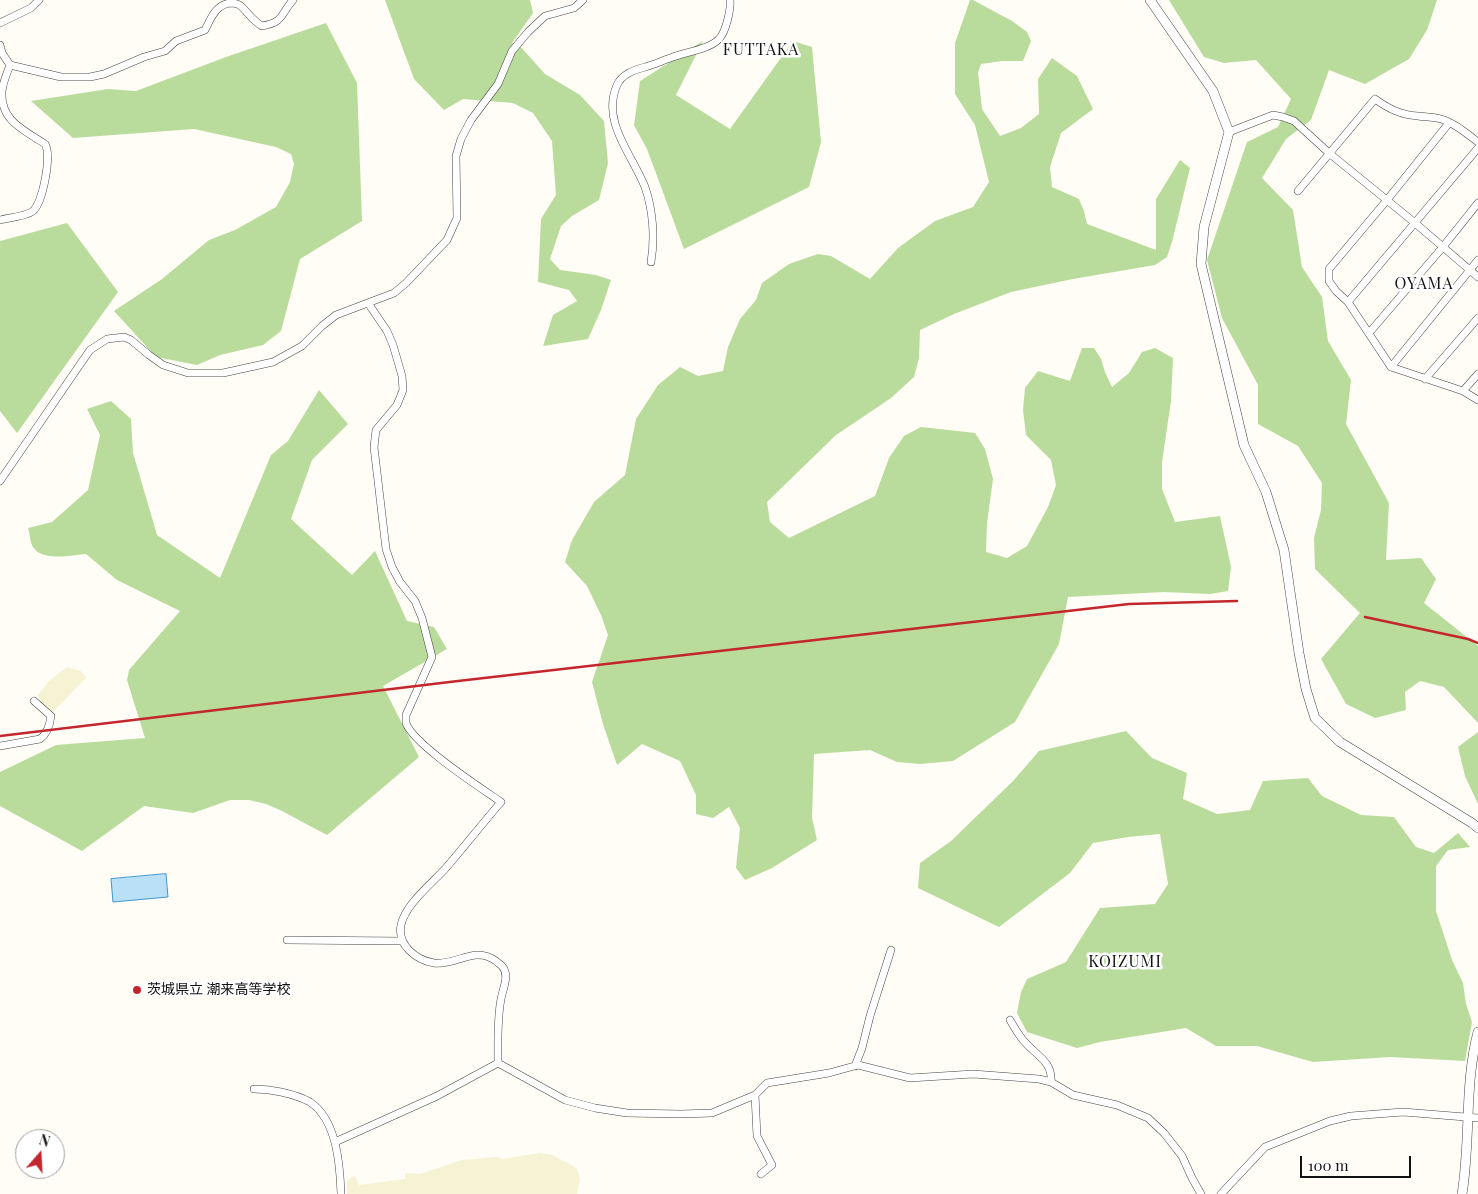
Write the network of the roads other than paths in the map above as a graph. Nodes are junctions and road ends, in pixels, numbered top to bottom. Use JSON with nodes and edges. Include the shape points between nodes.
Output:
{"nodes":[{"id":1,"x":40,"y":0,"type":"edge"},
{"id":2,"x":293,"y":0,"type":"edge"},
{"id":3,"x":583,"y":0,"type":"edge"},
{"id":4,"x":730,"y":0,"type":"edge"},
{"id":5,"x":1150,"y":0,"type":"edge"},
{"id":6,"x":0,"y":23,"type":"edge"},
{"id":7,"x":0,"y":45,"type":"edge"},
{"id":8,"x":10,"y":65,"type":"junction"},
{"id":9,"x":1449,"y":123,"type":"junction"},
{"id":10,"x":1229,"y":132,"type":"junction"},
{"id":11,"x":1478,"y":142,"type":"edge"},
{"id":12,"x":1478,"y":148,"type":"edge"},
{"id":13,"x":1329,"y":153,"type":"junction"},
{"id":14,"x":1298,"y":191,"type":"dead end"},
{"id":15,"x":1387,"y":200,"type":"junction"},
{"id":16,"x":1478,"y":203,"type":"edge"},
{"id":17,"x":0,"y":220,"type":"edge"},
{"id":18,"x":1415,"y":222,"type":"junction"},
{"id":19,"x":1442,"y":248,"type":"junction"},
{"id":20,"x":1478,"y":260,"type":"edge"},
{"id":21,"x":651,"y":262,"type":"dead end"},
{"id":22,"x":1470,"y":270,"type":"junction"},
{"id":23,"x":1478,"y":277,"type":"edge"},
{"id":24,"x":368,"y":302,"type":"junction"},
{"id":25,"x":1348,"y":302,"type":"junction"},
{"id":26,"x":1478,"y":318,"type":"edge"},
{"id":27,"x":1369,"y":333,"type":"junction"},
{"id":28,"x":1391,"y":367,"type":"junction"},
{"id":29,"x":1478,"y":374,"type":"edge"},
{"id":30,"x":1425,"y":379,"type":"junction"},
{"id":31,"x":1463,"y":391,"type":"junction"},
{"id":32,"x":1478,"y":400,"type":"edge"},
{"id":33,"x":0,"y":481,"type":"edge"},
{"id":34,"x":34,"y":701,"type":"dead end"},
{"id":35,"x":0,"y":746,"type":"edge"},
{"id":36,"x":1478,"y":828,"type":"edge"},
{"id":37,"x":286,"y":940,"type":"dead end"},
{"id":38,"x":402,"y":941,"type":"junction"},
{"id":39,"x":891,"y":950,"type":"dead end"},
{"id":40,"x":1010,"y":1020,"type":"dead end"},
{"id":41,"x":1478,"y":1032,"type":"edge"},
{"id":42,"x":498,"y":1063,"type":"junction"},
{"id":43,"x":855,"y":1066,"type":"junction"},
{"id":44,"x":1051,"y":1082,"type":"junction"},
{"id":45,"x":254,"y":1089,"type":"dead end"},
{"id":46,"x":755,"y":1096,"type":"junction"},
{"id":47,"x":1473,"y":1118,"type":"edge"},
{"id":48,"x":335,"y":1142,"type":"junction"},
{"id":49,"x":761,"y":1174,"type":"dead end"},
{"id":50,"x":341,"y":1194,"type":"edge"},
{"id":51,"x":1201,"y":1194,"type":"edge"},
{"id":52,"x":1221,"y":1194,"type":"edge"},
{"id":53,"x":1462,"y":1194,"type":"edge"}],
"edges":[{"from":1,"to":6,"type":"street"},
{"from":2,"to":8,"type":"street","via":[[280,19],[262,26],[241,5],[223,5],[215,10],[205,30],[176,41],[165,51],[104,74],[61,77]]},
{"from":3,"to":24,"type":"street","via":[[574,8],[545,16],[528,32],[512,51],[498,84],[471,120],[456,156],[457,218],[447,240],[394,293]]},
{"from":4,"to":21,"type":"street","via":[[731,8],[719,40],[637,69],[624,76],[614,95],[612,109],[617,130],[645,187],[650,207]]},
{"from":5,"to":10,"type":"street","via":[[1213,90]]},
{"from":7,"to":8,"type":"street"},
{"from":8,"to":17,"type":"street","via":[[2,90],[4,113],[22,130],[45,144],[49,160],[33,211]]},
{"from":9,"to":11,"type":"street"},
{"from":9,"to":13,"type":"street","via":[[1440,118],[1399,113],[1375,99]]},
{"from":9,"to":15,"type":"street"},
{"from":10,"to":13,"type":"street","via":[[1273,115],[1283,117],[1294,121]]},
{"from":10,"to":36,"type":"street","via":[[1204,227],[1201,264],[1244,445],[1266,492],[1284,550],[1299,653],[1315,718],[1340,742]]},
{"from":12,"to":18,"type":"street"},
{"from":13,"to":14,"type":"street"},
{"from":13,"to":15,"type":"street"},
{"from":15,"to":18,"type":"street"},
{"from":15,"to":25,"type":"street","via":[[1329,269],[1329,281]]},
{"from":16,"to":19,"type":"street"},
{"from":18,"to":19,"type":"street"},
{"from":18,"to":25,"type":"street"},
{"from":19,"to":22,"type":"street"},
{"from":19,"to":27,"type":"street"},
{"from":20,"to":22,"type":"street"},
{"from":22,"to":23,"type":"street"},
{"from":22,"to":28,"type":"street"},
{"from":24,"to":33,"type":"street","via":[[336,315],[302,346],[273,362],[223,373],[188,373],[164,364],[124,337],[107,339],[90,350]]},
{"from":24,"to":38,"type":"street","via":[[387,331],[402,376],[403,390],[398,405],[375,435],[386,549],[400,582],[415,601],[432,657],[406,715],[406,722],[430,751],[501,802],[402,918]]},
{"from":25,"to":27,"type":"street"},
{"from":26,"to":30,"type":"street"},
{"from":27,"to":28,"type":"street"},
{"from":28,"to":30,"type":"street"},
{"from":29,"to":31,"type":"street"},
{"from":30,"to":31,"type":"street"},
{"from":31,"to":32,"type":"street"},
{"from":34,"to":35,"type":"street","via":[[51,716],[45,736]]},
{"from":37,"to":38,"type":"street"},
{"from":38,"to":42,"type":"street","via":[[410,952],[434,963],[470,955],[489,956],[503,966],[506,980],[498,1022]]},
{"from":39,"to":43,"type":"street"},
{"from":40,"to":44,"type":"street","via":[[1024,1041],[1048,1064]]},
{"from":41,"to":47,"type":"street","via":[[1473,1051]]},
{"from":42,"to":46,"type":"street","via":[[565,1100],[627,1113],[712,1113]]},
{"from":42,"to":48,"type":"street","via":[[437,1096]]},
{"from":43,"to":44,"type":"street","via":[[910,1078],[973,1074]]},
{"from":43,"to":46,"type":"street","via":[[767,1083]]},
{"from":44,"to":51,"type":"street","via":[[1073,1095],[1117,1105],[1148,1118],[1182,1156]]},
{"from":45,"to":48,"type":"street","via":[[290,1094],[310,1102],[324,1116]]},
{"from":46,"to":49,"type":"street","via":[[757,1136],[772,1165]]},
{"from":47,"to":52,"type":"street","via":[[1403,1112],[1330,1121],[1265,1146]]},
{"from":47,"to":53,"type":"street"},
{"from":48,"to":50,"type":"street"}]}
